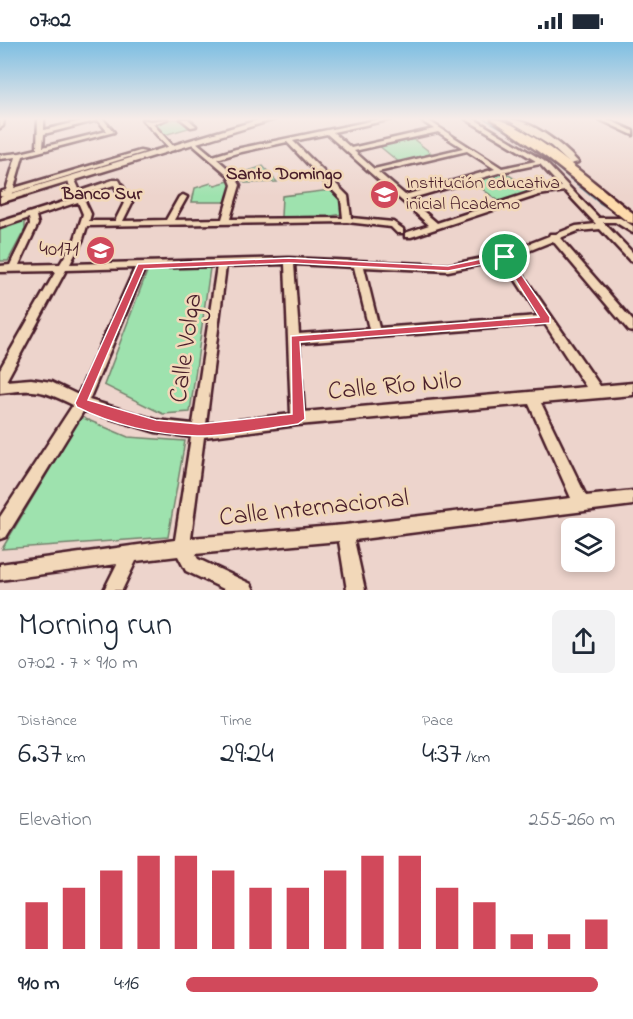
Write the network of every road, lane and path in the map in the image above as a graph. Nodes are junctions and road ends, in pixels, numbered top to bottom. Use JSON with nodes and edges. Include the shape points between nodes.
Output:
{"nodes":[{"id":1,"x":40,"y":145,"type":"edge"},
{"id":2,"x":58,"y":145,"type":"edge"},
{"id":3,"x":169,"y":145,"type":"edge"},
{"id":4,"x":188,"y":145,"type":"edge"},
{"id":5,"x":196,"y":145,"type":"edge"},
{"id":6,"x":269,"y":145,"type":"edge"},
{"id":7,"x":292,"y":145,"type":"edge"},
{"id":8,"x":344,"y":145,"type":"edge"},
{"id":9,"x":374,"y":145,"type":"edge"},
{"id":10,"x":461,"y":145,"type":"edge"},
{"id":11,"x":512,"y":145,"type":"edge"},
{"id":12,"x":536,"y":145,"type":"edge"},
{"id":13,"x":548,"y":145,"type":"edge"},
{"id":14,"x":555,"y":145,"type":"edge"},
{"id":15,"x":40,"y":149,"type":"junction"},
{"id":16,"x":173,"y":149,"type":"junction"},
{"id":17,"x":468,"y":149,"type":"junction"},
{"id":18,"x":350,"y":150,"type":"junction"},
{"id":19,"x":142,"y":152,"type":"dead end"},
{"id":20,"x":20,"y":155,"type":"junction"},
{"id":21,"x":0,"y":157,"type":"edge"},
{"id":22,"x":213,"y":158,"type":"junction"},
{"id":23,"x":542,"y":162,"type":"junction"},
{"id":24,"x":573,"y":162,"type":"junction"},
{"id":25,"x":501,"y":170,"type":"junction"},
{"id":26,"x":373,"y":171,"type":"junction"},
{"id":27,"x":71,"y":180,"type":"junction"},
{"id":28,"x":567,"y":188,"type":"junction"},
{"id":29,"x":4,"y":196,"type":"edge"},
{"id":30,"x":79,"y":197,"type":"junction"},
{"id":31,"x":183,"y":197,"type":"dead end"},
{"id":32,"x":402,"y":198,"type":"junction"},
{"id":33,"x":633,"y":211,"type":"edge"},
{"id":34,"x":32,"y":215,"type":"junction"},
{"id":35,"x":633,"y":219,"type":"edge"},
{"id":36,"x":347,"y":220,"type":"junction"},
{"id":37,"x":225,"y":222,"type":"junction"},
{"id":38,"x":118,"y":223,"type":"junction"},
{"id":39,"x":168,"y":223,"type":"junction"},
{"id":40,"x":599,"y":223,"type":"junction"},
{"id":41,"x":84,"y":224,"type":"junction"},
{"id":42,"x":0,"y":225,"type":"edge"},
{"id":43,"x":435,"y":226,"type":"junction"},
{"id":44,"x":633,"y":230,"type":"edge"},
{"id":45,"x":553,"y":237,"type":"junction"},
{"id":46,"x":505,"y":257,"type":"junction"},
{"id":47,"x":633,"y":259,"type":"edge"},
{"id":48,"x":289,"y":261,"type":"junction"},
{"id":49,"x":222,"y":262,"type":"junction"},
{"id":50,"x":358,"y":263,"type":"junction"},
{"id":51,"x":141,"y":266,"type":"junction"},
{"id":52,"x":64,"y":268,"type":"junction"},
{"id":53,"x":0,"y":269,"type":"edge"},
{"id":54,"x":13,"y":269,"type":"junction"},
{"id":55,"x":546,"y":320,"type":"junction"},
{"id":56,"x":633,"y":328,"type":"edge"},
{"id":57,"x":375,"y":333,"type":"junction"},
{"id":58,"x":295,"y":339,"type":"junction"},
{"id":59,"x":0,"y":380,"type":"edge"},
{"id":60,"x":0,"y":387,"type":"edge"},
{"id":61,"x":633,"y":389,"type":"edge"},
{"id":62,"x":597,"y":393,"type":"junction"},
{"id":63,"x":533,"y":400,"type":"junction"},
{"id":64,"x":87,"y":406,"type":"junction"},
{"id":65,"x":298,"y":419,"type":"junction"},
{"id":66,"x":199,"y":430,"type":"junction"},
{"id":67,"x":633,"y":498,"type":"edge"},
{"id":68,"x":582,"y":505,"type":"junction"},
{"id":69,"x":0,"y":531,"type":"edge"},
{"id":70,"x":345,"y":533,"type":"junction"},
{"id":71,"x":182,"y":547,"type":"junction"},
{"id":72,"x":132,"y":553,"type":"junction"},
{"id":73,"x":0,"y":572,"type":"edge"},
{"id":74,"x":113,"y":590,"type":"edge"},
{"id":75,"x":245,"y":590,"type":"edge"},
{"id":76,"x":356,"y":590,"type":"edge"}],
"edges":[{"from":1,"to":15,"type":"street"},
{"from":2,"to":15,"type":"street"},
{"from":3,"to":16,"type":"street"},
{"from":4,"to":16,"type":"main road"},
{"from":5,"to":22,"type":"street"},
{"from":6,"to":22,"type":"street"},
{"from":7,"to":36,"type":"street","via":[[345,198]]},
{"from":8,"to":18,"type":"street"},
{"from":9,"to":18,"type":"street"},
{"from":10,"to":17,"type":"street"},
{"from":11,"to":23,"type":"street"},
{"from":12,"to":35,"type":"main road"},
{"from":13,"to":24,"type":"main road"},
{"from":14,"to":24,"type":"main road"},
{"from":15,"to":20,"type":"street"},
{"from":16,"to":27,"type":"main road"},
{"from":17,"to":25,"type":"street"},
{"from":17,"to":26,"type":"street"},
{"from":18,"to":26,"type":"street"},
{"from":19,"to":29,"type":"street"},
{"from":20,"to":21,"type":"street"},
{"from":20,"to":29,"type":"street"},
{"from":22,"to":37,"type":"street","via":[[231,174],[236,185]]},
{"from":23,"to":25,"type":"street"},
{"from":23,"to":28,"type":"street"},
{"from":24,"to":33,"type":"main road"},
{"from":25,"to":32,"type":"street"},
{"from":26,"to":32,"type":"street"},
{"from":27,"to":29,"type":"main road"},
{"from":27,"to":30,"type":"street"},
{"from":28,"to":40,"type":"street"},
{"from":28,"to":43,"type":"street","via":[[538,193]]},
{"from":30,"to":34,"type":"street"},
{"from":30,"to":38,"type":"street","via":[[116,182],[128,203]]},
{"from":30,"to":41,"type":"street","via":[[87,214]]},
{"from":31,"to":39,"type":"street"},
{"from":32,"to":43,"type":"street"},
{"from":34,"to":42,"type":"street"},
{"from":34,"to":54,"type":"street","via":[[34,224]]},
{"from":36,"to":37,"type":"street"},
{"from":36,"to":43,"type":"street","via":[[393,225],[404,233]]},
{"from":37,"to":39,"type":"street"},
{"from":38,"to":39,"type":"street"},
{"from":38,"to":41,"type":"street"},
{"from":40,"to":44,"type":"street","via":[[617,220]]},
{"from":40,"to":45,"type":"street"},
{"from":40,"to":47,"type":"street"},
{"from":41,"to":52,"type":"street"},
{"from":45,"to":46,"type":"street"},
{"from":45,"to":56,"type":"street"},
{"from":46,"to":50,"type":"street","via":[[448,268]]},
{"from":46,"to":55,"type":"street"},
{"from":48,"to":49,"type":"street"},
{"from":48,"to":50,"type":"street"},
{"from":48,"to":58,"type":"street"},
{"from":49,"to":51,"type":"street"},
{"from":49,"to":66,"type":"street","name":"Calle Volga"},
{"from":50,"to":57,"type":"street"},
{"from":51,"to":52,"type":"street"},
{"from":51,"to":64,"type":"street"},
{"from":52,"to":54,"type":"street"},
{"from":52,"to":59,"type":"street"},
{"from":53,"to":54,"type":"street"},
{"from":55,"to":57,"type":"street"},
{"from":55,"to":62,"type":"street"},
{"from":57,"to":58,"type":"street"},
{"from":58,"to":65,"type":"street"},
{"from":60,"to":64,"type":"street","name":"Calle Río Nilo","via":[[31,384],[51,388]]},
{"from":61,"to":62,"type":"street","name":"Calle Río Nilo"},
{"from":62,"to":63,"type":"street","name":"Calle Río Nilo"},
{"from":63,"to":65,"type":"street","name":"Calle Río Nilo"},
{"from":63,"to":68,"type":"street"},
{"from":64,"to":66,"type":"street","name":"Calle Río Nilo","via":[[156,426]]},
{"from":64,"to":69,"type":"street"},
{"from":65,"to":66,"type":"street","name":"Calle Río Nilo"},
{"from":66,"to":71,"type":"street","name":"Calle Volga"},
{"from":67,"to":68,"type":"street","name":"Calle Internacional"},
{"from":68,"to":70,"type":"street","name":"Calle Internacional"},
{"from":70,"to":71,"type":"street","name":"Calle Internacional"},
{"from":70,"to":76,"type":"street"},
{"from":71,"to":72,"type":"street","name":"Calle Internacional"},
{"from":71,"to":75,"type":"street","via":[[192,564]]},
{"from":72,"to":73,"type":"street","name":"Calle Internacional"},
{"from":72,"to":74,"type":"street"}]}
